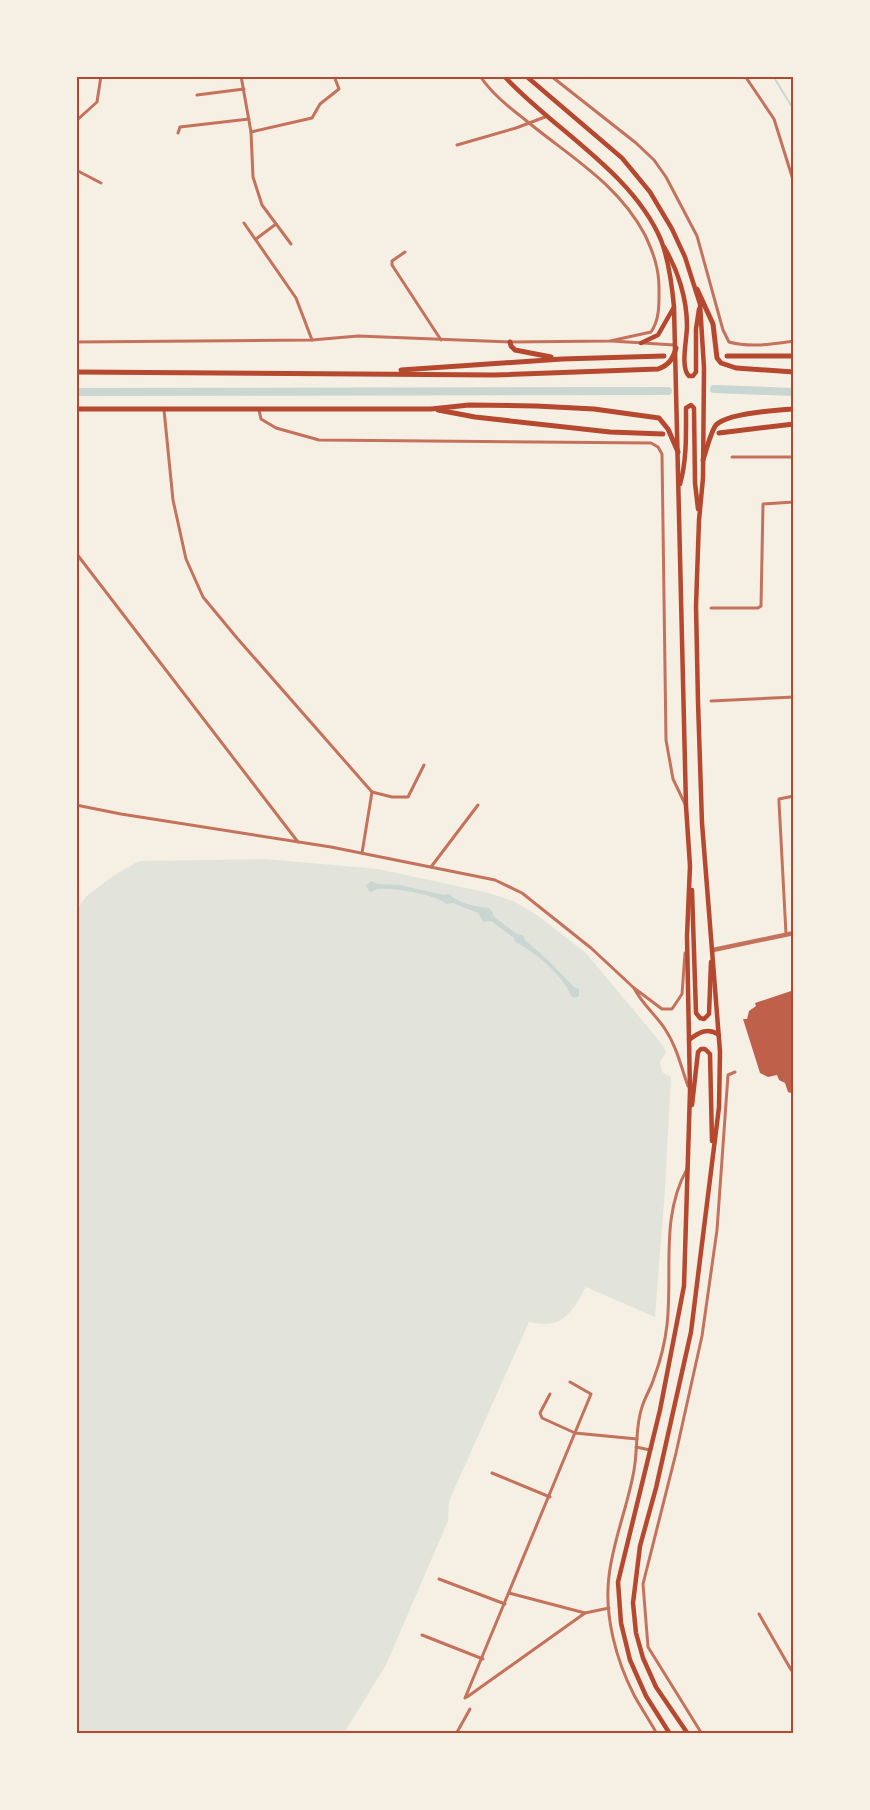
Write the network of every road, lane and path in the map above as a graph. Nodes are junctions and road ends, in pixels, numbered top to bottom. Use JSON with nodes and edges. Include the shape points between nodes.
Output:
{"nodes":[{"id":1,"x":101,"y":76,"type":"edge"},
{"id":2,"x":242,"y":76,"type":"edge"},
{"id":3,"x":334,"y":76,"type":"edge"},
{"id":4,"x":480,"y":76,"type":"edge"},
{"id":5,"x":504,"y":76,"type":"edge"},
{"id":6,"x":526,"y":76,"type":"edge"},
{"id":7,"x":551,"y":76,"type":"edge"},
{"id":8,"x":745,"y":76,"type":"edge"},
{"id":9,"x":244,"y":89,"type":"junction"},
{"id":10,"x":197,"y":95,"type":"dead end"},
{"id":11,"x":545,"y":117,"type":"junction"},
{"id":12,"x":249,"y":119,"type":"junction"},
{"id":13,"x":76,"y":122,"type":"edge"},
{"id":14,"x":529,"y":123,"type":"junction"},
{"id":15,"x":251,"y":132,"type":"junction"},
{"id":16,"x":178,"y":133,"type":"dead end"},
{"id":17,"x":457,"y":146,"type":"dead end"},
{"id":18,"x":76,"y":170,"type":"edge"},
{"id":19,"x":101,"y":183,"type":"dead end"},
{"id":20,"x":794,"y":183,"type":"edge"},
{"id":21,"x":244,"y":223,"type":"dead end"},
{"id":22,"x":276,"y":224,"type":"junction"},
{"id":23,"x":256,"y":239,"type":"junction"},
{"id":24,"x":661,"y":242,"type":"junction"},
{"id":25,"x":291,"y":244,"type":"dead end"},
{"id":26,"x":405,"y":252,"type":"dead end"},
{"id":27,"x":697,"y":289,"type":"junction"},
{"id":28,"x":700,"y":304,"type":"junction"},
{"id":29,"x":674,"y":307,"type":"junction"},
{"id":30,"x":312,"y":340,"type":"junction"},
{"id":31,"x":441,"y":340,"type":"junction"},
{"id":32,"x":610,"y":341,"type":"junction"},
{"id":33,"x":794,"y":341,"type":"edge"},
{"id":34,"x":76,"y":342,"type":"edge"},
{"id":35,"x":510,"y":342,"type":"junction"},
{"id":36,"x":641,"y":343,"type":"junction"},
{"id":37,"x":676,"y":346,"type":"junction"},
{"id":38,"x":664,"y":356,"type":"dead end"},
{"id":39,"x":727,"y":356,"type":"dead end"},
{"id":40,"x":794,"y":356,"type":"edge"},
{"id":41,"x":562,"y":358,"type":"junction"},
{"id":42,"x":76,"y":372,"type":"edge"},
{"id":43,"x":794,"y":372,"type":"edge"},
{"id":44,"x":375,"y":373,"type":"junction"},
{"id":45,"x":431,"y":409,"type":"junction"},
{"id":46,"x":794,"y":409,"type":"edge"},
{"id":47,"x":76,"y":410,"type":"edge"},
{"id":48,"x":164,"y":410,"type":"junction"},
{"id":49,"x":259,"y":411,"type":"junction"},
{"id":50,"x":794,"y":424,"type":"edge"},
{"id":51,"x":719,"y":433,"type":"dead end"},
{"id":52,"x":663,"y":434,"type":"dead end"},
{"id":53,"x":678,"y":452,"type":"junction"},
{"id":54,"x":732,"y":457,"type":"dead end"},
{"id":55,"x":794,"y":457,"type":"edge"},
{"id":56,"x":703,"y":460,"type":"junction"},
{"id":57,"x":678,"y":490,"type":"junction"},
{"id":58,"x":794,"y":502,"type":"edge"},
{"id":59,"x":699,"y":520,"type":"junction"},
{"id":60,"x":76,"y":553,"type":"edge"},
{"id":61,"x":711,"y":608,"type":"dead end"},
{"id":62,"x":794,"y":697,"type":"edge"},
{"id":63,"x":711,"y":701,"type":"dead end"},
{"id":64,"x":424,"y":765,"type":"dead end"},
{"id":65,"x":372,"y":792,"type":"junction"},
{"id":66,"x":794,"y":796,"type":"edge"},
{"id":67,"x":76,"y":805,"type":"edge"},
{"id":68,"x":478,"y":805,"type":"dead end"},
{"id":69,"x":686,"y":806,"type":"junction"},
{"id":70,"x":298,"y":843,"type":"junction"},
{"id":71,"x":362,"y":853,"type":"junction"},
{"id":72,"x":690,"y":866,"type":"junction"},
{"id":73,"x":431,"y":867,"type":"junction"},
{"id":74,"x":794,"y":933,"type":"edge"},
{"id":75,"x":687,"y":936,"type":"junction"},
{"id":76,"x":786,"y":936,"type":"junction"},
{"id":77,"x":713,"y":950,"type":"junction"},
{"id":78,"x":634,"y":988,"type":"junction"},
{"id":79,"x":719,"y":1035,"type":"junction"},
{"id":80,"x":689,"y":1040,"type":"junction"},
{"id":81,"x":735,"y":1072,"type":"dead end"},
{"id":82,"x":690,"y":1091,"type":"junction"},
{"id":83,"x":689,"y":1141,"type":"junction"},
{"id":84,"x":712,"y":1155,"type":"junction"},
{"id":85,"x":688,"y":1167,"type":"junction"},
{"id":86,"x":570,"y":1382,"type":"dead end"},
{"id":87,"x":550,"y":1394,"type":"dead end"},
{"id":88,"x":575,"y":1433,"type":"junction"},
{"id":89,"x":637,"y":1439,"type":"junction"},
{"id":90,"x":636,"y":1447,"type":"junction"},
{"id":91,"x":650,"y":1450,"type":"junction"},
{"id":92,"x":492,"y":1473,"type":"dead end"},
{"id":93,"x":550,"y":1497,"type":"junction"},
{"id":94,"x":439,"y":1579,"type":"dead end"},
{"id":95,"x":509,"y":1593,"type":"junction"},
{"id":96,"x":505,"y":1604,"type":"junction"},
{"id":97,"x":609,"y":1608,"type":"junction"},
{"id":98,"x":585,"y":1613,"type":"junction"},
{"id":99,"x":759,"y":1614,"type":"dead end"},
{"id":100,"x":422,"y":1635,"type":"dead end"},
{"id":101,"x":483,"y":1659,"type":"junction"},
{"id":102,"x":792,"y":1667,"type":"edge"},
{"id":103,"x":794,"y":1674,"type":"edge"},
{"id":104,"x":470,"y":1709,"type":"dead end"},
{"id":105,"x":456,"y":1734,"type":"edge"},
{"id":106,"x":657,"y":1734,"type":"edge"},
{"id":107,"x":670,"y":1734,"type":"edge"},
{"id":108,"x":688,"y":1734,"type":"edge"},
{"id":109,"x":702,"y":1734,"type":"edge"}],
"edges":[{"from":1,"to":13,"type":"street","via":[[97,102]]},
{"from":2,"to":9,"type":"street"},
{"from":3,"to":15,"type":"street","via":[[339,89],[320,104],[312,118]]},
{"from":4,"to":14,"type":"street","via":[[487,87]]},
{"from":5,"to":11,"type":"main road"},
{"from":6,"to":27,"type":"main road","via":[[637,174],[672,229]]},
{"from":7,"to":33,"type":"street","via":[[636,143],[666,177],[698,236],[729,342],[763,345]]},
{"from":8,"to":20,"type":"street","via":[[774,119]]},
{"from":9,"to":10,"type":"street"},
{"from":9,"to":12,"type":"street"},
{"from":11,"to":14,"type":"street"},
{"from":11,"to":24,"type":"main road","via":[[617,178],[642,208]]},
{"from":12,"to":15,"type":"street"},
{"from":12,"to":16,"type":"street","via":[[180,127]]},
{"from":14,"to":17,"type":"street"},
{"from":14,"to":32,"type":"street","via":[[614,191],[640,226],[655,259],[659,304],[653,329],[648,334]]},
{"from":15,"to":22,"type":"street","via":[[253,177],[262,205]]},
{"from":18,"to":19,"type":"street"},
{"from":21,"to":23,"type":"street"},
{"from":22,"to":23,"type":"street"},
{"from":22,"to":25,"type":"street"},
{"from":23,"to":30,"type":"street","via":[[296,298]]},
{"from":24,"to":28,"type":"main road","via":[[674,263],[683,298],[687,325],[685,369],[689,376],[696,372]]},
{"from":24,"to":29,"type":"main road"},
{"from":26,"to":31,"type":"street","via":[[392,265]]},
{"from":27,"to":28,"type":"main road"},
{"from":27,"to":43,"type":"highway","via":[[713,324],[721,363],[736,368]]},
{"from":28,"to":56,"type":"main road"},
{"from":29,"to":36,"type":"main road","via":[[658,335]]},
{"from":29,"to":37,"type":"main road"},
{"from":30,"to":31,"type":"street","via":[[358,336]]},
{"from":30,"to":34,"type":"street"},
{"from":31,"to":35,"type":"street"},
{"from":32,"to":35,"type":"street"},
{"from":32,"to":36,"type":"street"},
{"from":35,"to":41,"type":"highway","via":[[515,350]]},
{"from":36,"to":37,"type":"street"},
{"from":37,"to":44,"type":"highway","via":[[673,358],[658,369],[494,375]]},
{"from":37,"to":53,"type":"main road"},
{"from":38,"to":41,"type":"highway"},
{"from":39,"to":40,"type":"highway"},
{"from":41,"to":44,"type":"highway"},
{"from":42,"to":44,"type":"highway"},
{"from":45,"to":49,"type":"highway"},
{"from":45,"to":52,"type":"highway","via":[[610,432]]},
{"from":45,"to":53,"type":"highway","via":[[536,406],[656,417],[663,420]]},
{"from":46,"to":56,"type":"highway","via":[[723,421],[713,430]]},
{"from":47,"to":48,"type":"highway"},
{"from":48,"to":49,"type":"highway"},
{"from":48,"to":65,"type":"street","via":[[173,500],[186,559],[203,597]]},
{"from":49,"to":69,"type":"street","via":[[261,419],[276,428],[319,440],[651,443],[658,447],[662,454],[666,740],[673,779]]},
{"from":50,"to":51,"type":"highway"},
{"from":53,"to":57,"type":"main road"},
{"from":54,"to":55,"type":"street"},
{"from":56,"to":59,"type":"main road"},
{"from":57,"to":59,"type":"main road","via":[[686,408],[691,405]]},
{"from":57,"to":69,"type":"main road"},
{"from":58,"to":61,"type":"street","via":[[763,504],[760,606]]},
{"from":59,"to":77,"type":"main road","via":[[699,774]]},
{"from":60,"to":70,"type":"street"},
{"from":62,"to":63,"type":"street"},
{"from":64,"to":65,"type":"street","via":[[408,797]]},
{"from":65,"to":71,"type":"street"},
{"from":66,"to":76,"type":"street","via":[[779,799]]},
{"from":67,"to":70,"type":"street"},
{"from":68,"to":73,"type":"street"},
{"from":69,"to":72,"type":"main road"},
{"from":70,"to":71,"type":"street"},
{"from":71,"to":73,"type":"street"},
{"from":72,"to":75,"type":"main road"},
{"from":72,"to":77,"type":"main road","via":[[696,1013],[704,1019],[709,1014]]},
{"from":73,"to":78,"type":"street","via":[[495,880],[522,893]]},
{"from":74,"to":76,"type":"street"},
{"from":75,"to":78,"type":"street","via":[[682,994],[672,1009],[662,1009]]},
{"from":75,"to":80,"type":"main road"},
{"from":76,"to":77,"type":"street"},
{"from":77,"to":79,"type":"main road"},
{"from":78,"to":82,"type":"street","via":[[674,1043]]},
{"from":79,"to":80,"type":"main road","via":[[702,1031]]},
{"from":79,"to":84,"type":"main road","via":[[719,1107]]},
{"from":80,"to":82,"type":"main road"},
{"from":81,"to":109,"type":"street","via":[[728,1076],[717,1230],[702,1336],[643,1584],[648,1647]]},
{"from":82,"to":83,"type":"main road"},
{"from":83,"to":84,"type":"main road","via":[[697,1055],[705,1049],[710,1054]]},
{"from":83,"to":85,"type":"main road"},
{"from":84,"to":108,"type":"main road","via":[[690,1332],[640,1546],[633,1603],[643,1658]]},
{"from":85,"to":89,"type":"street","via":[[679,1182],[671,1221],[667,1326],[655,1377],[642,1407]]},
{"from":85,"to":91,"type":"main road","via":[[684,1286]]},
{"from":86,"to":88,"type":"street","via":[[591,1394]]},
{"from":87,"to":88,"type":"street","via":[[540,1416]]},
{"from":88,"to":89,"type":"street"},
{"from":88,"to":93,"type":"street"},
{"from":89,"to":90,"type":"street"},
{"from":90,"to":91,"type":"street"},
{"from":90,"to":97,"type":"street","via":[[609,1576]]},
{"from":91,"to":107,"type":"main road","via":[[618,1582],[619,1609],[638,1679]]},
{"from":92,"to":93,"type":"street"},
{"from":93,"to":95,"type":"street"},
{"from":94,"to":96,"type":"street"},
{"from":95,"to":96,"type":"street"},
{"from":95,"to":98,"type":"street"},
{"from":96,"to":101,"type":"street"},
{"from":97,"to":98,"type":"street"},
{"from":97,"to":106,"type":"street","via":[[622,1668]]},
{"from":98,"to":101,"type":"street","via":[[465,1698]]},
{"from":99,"to":102,"type":"street"},
{"from":100,"to":101,"type":"street"},
{"from":102,"to":103,"type":"street"},
{"from":104,"to":105,"type":"street"}]}
